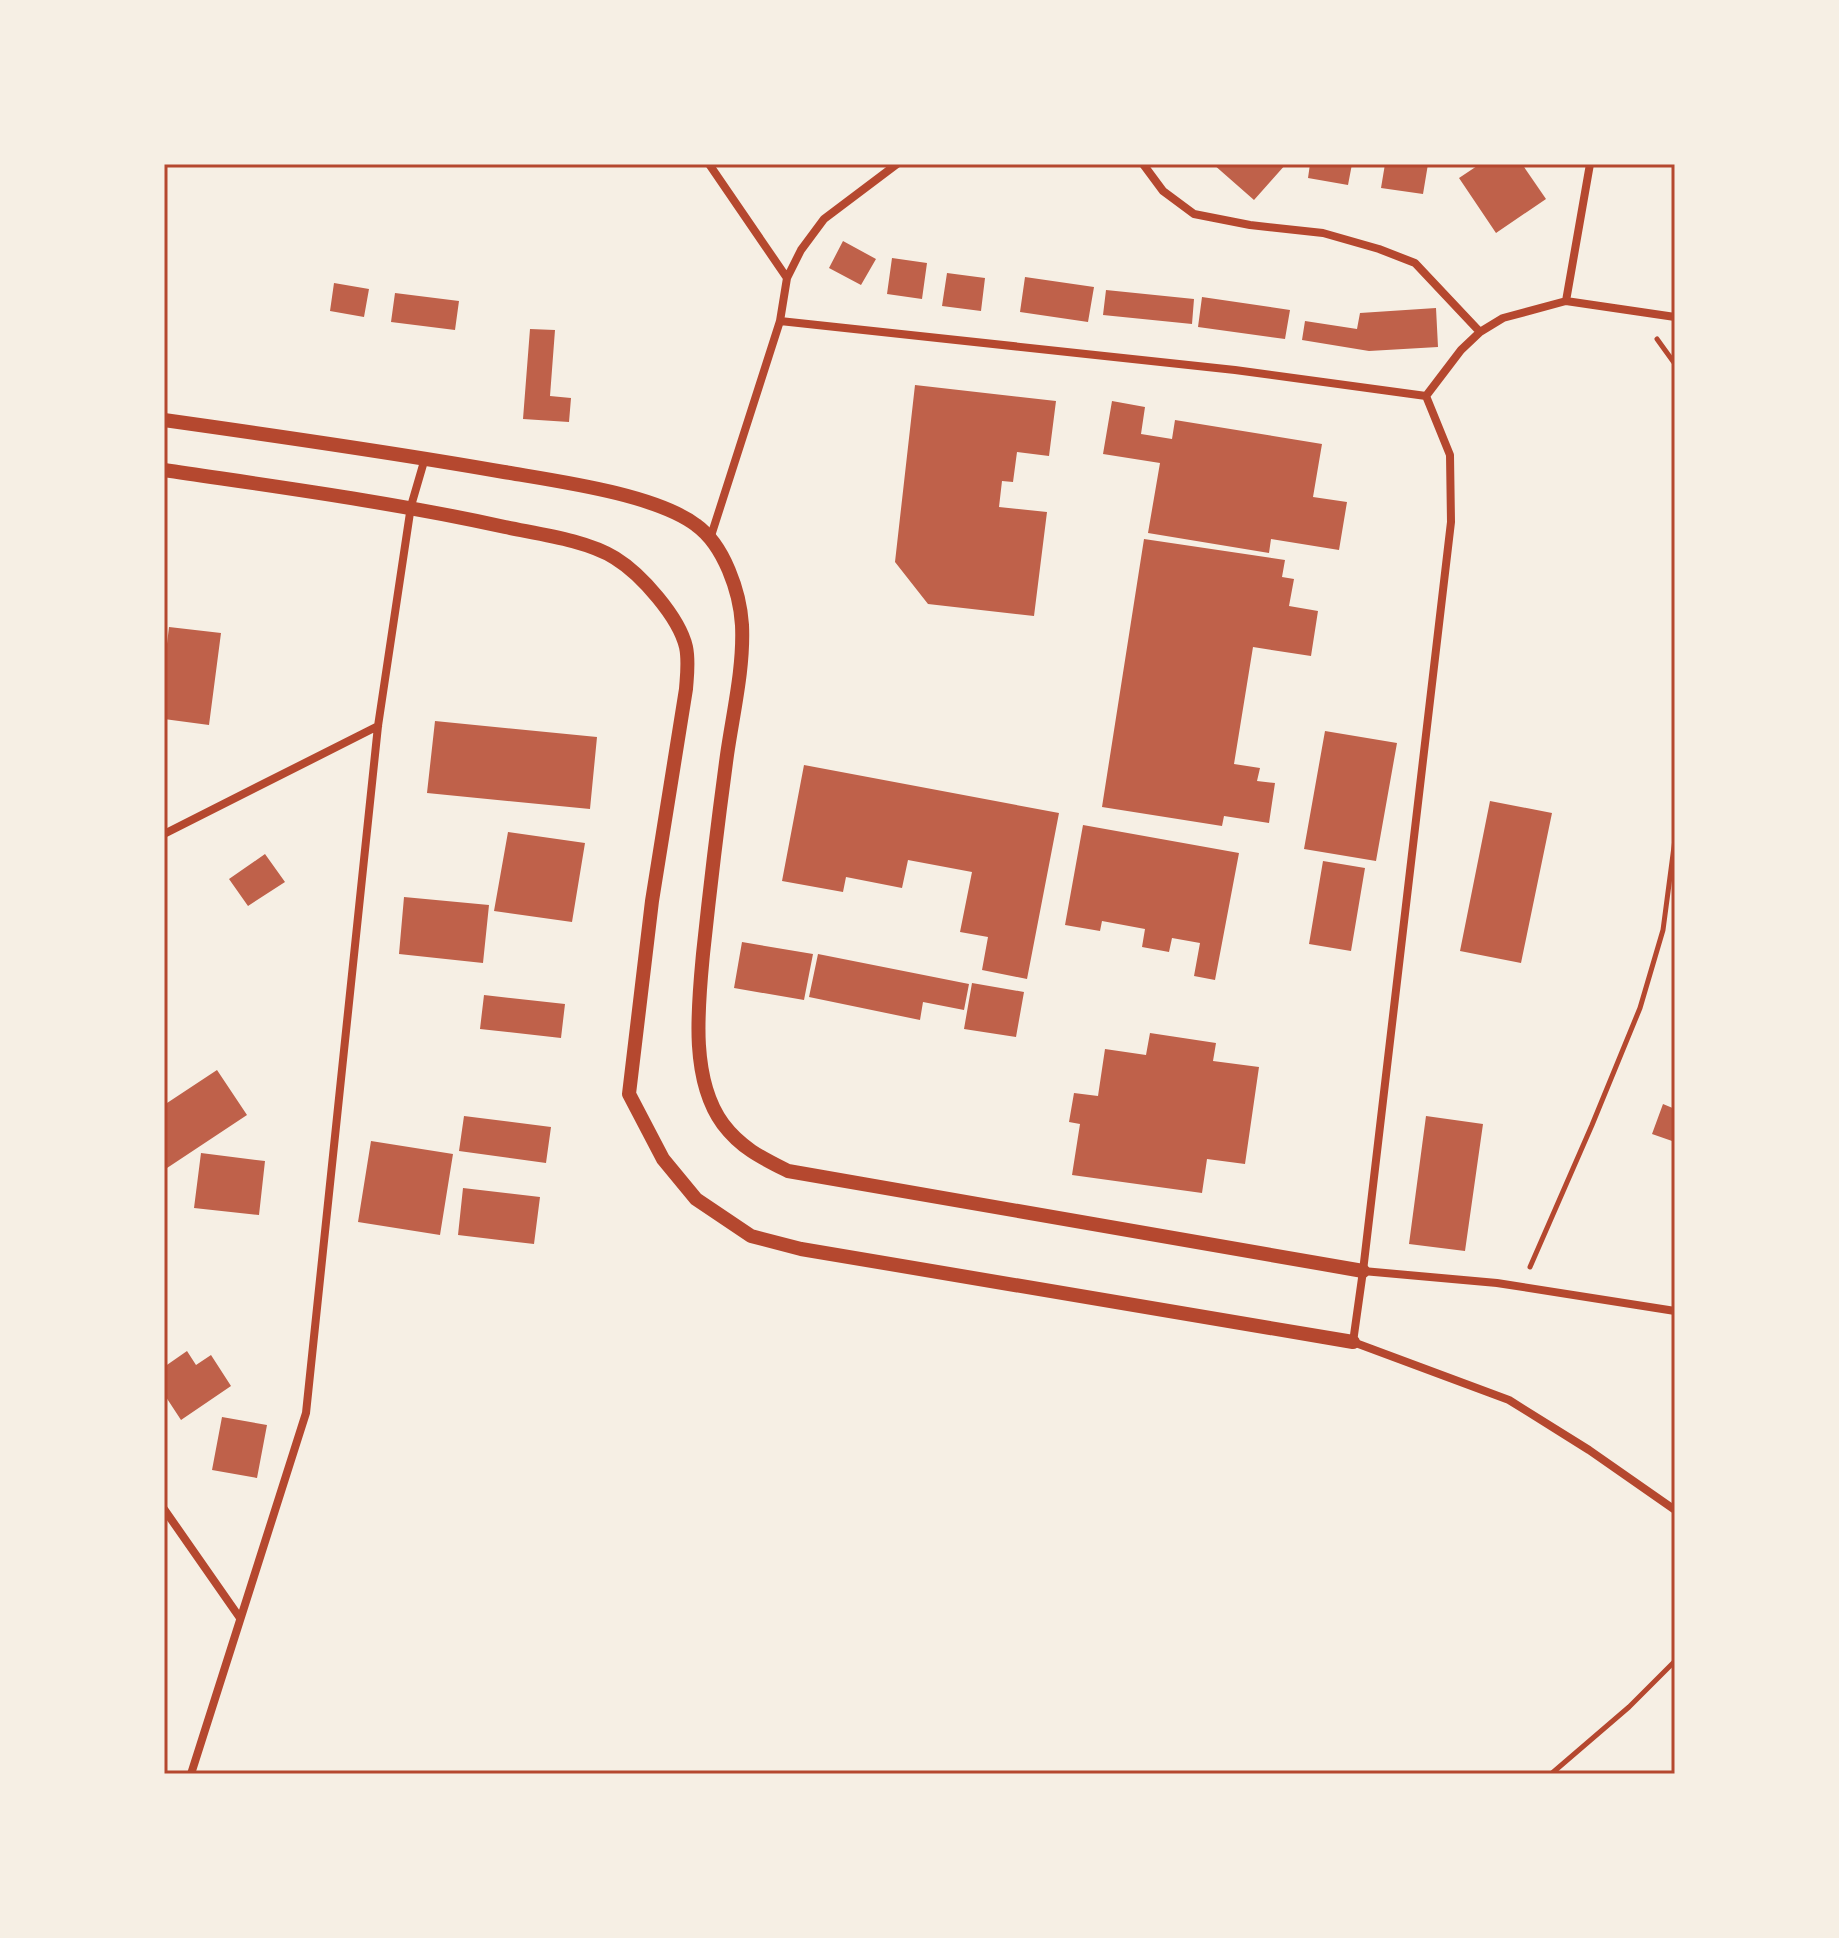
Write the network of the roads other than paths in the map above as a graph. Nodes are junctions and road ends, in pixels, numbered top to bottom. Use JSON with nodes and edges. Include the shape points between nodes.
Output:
{"nodes":[{"id":1,"x":709,"y":164,"type":"edge"},
{"id":2,"x":897,"y":164,"type":"edge"},
{"id":3,"x":1143,"y":164,"type":"edge"},
{"id":4,"x":1590,"y":164,"type":"edge"},
{"id":5,"x":787,"y":278,"type":"junction"},
{"id":6,"x":1566,"y":301,"type":"junction"},
{"id":7,"x":1675,"y":317,"type":"edge"},
{"id":8,"x":780,"y":321,"type":"junction"},
{"id":9,"x":1480,"y":332,"type":"junction"},
{"id":10,"x":1426,"y":396,"type":"junction"},
{"id":11,"x":164,"y":420,"type":"edge"},
{"id":12,"x":425,"y":458,"type":"junction"},
{"id":13,"x":164,"y":470,"type":"edge"},
{"id":14,"x":411,"y":506,"type":"junction"},
{"id":15,"x":710,"y":539,"type":"junction"},
{"id":16,"x":378,"y":726,"type":"junction"},
{"id":17,"x":164,"y":834,"type":"edge"},
{"id":18,"x":1363,"y":1271,"type":"junction"},
{"id":19,"x":1675,"y":1311,"type":"edge"},
{"id":20,"x":1353,"y":1342,"type":"junction"},
{"id":21,"x":164,"y":1509,"type":"edge"},
{"id":22,"x":1675,"y":1510,"type":"edge"},
{"id":23,"x":240,"y":1618,"type":"junction"},
{"id":24,"x":191,"y":1774,"type":"edge"}],
"edges":[{"from":1,"to":5,"type":"street"},
{"from":2,"to":5,"type":"street","via":[[824,219]]},
{"from":3,"to":9,"type":"street","via":[[1163,191],[1194,214],[1323,233],[1415,263]]},
{"from":4,"to":6,"type":"street"},
{"from":5,"to":8,"type":"street"},
{"from":6,"to":7,"type":"street"},
{"from":6,"to":9,"type":"street","via":[[1503,318]]},
{"from":8,"to":10,"type":"street"},
{"from":8,"to":15,"type":"street"},
{"from":9,"to":10,"type":"street"},
{"from":10,"to":18,"type":"street","via":[[1450,455],[1451,522]]},
{"from":11,"to":12,"type":"street"},
{"from":12,"to":14,"type":"street"},
{"from":12,"to":15,"type":"street","via":[[644,500],[697,525]]},
{"from":13,"to":14,"type":"street"},
{"from":14,"to":16,"type":"street"},
{"from":14,"to":20,"type":"street","via":[[612,556],[662,603],[685,644],[686,689],[652,901],[629,1094],[663,1159],[696,1199],[751,1236],[801,1249]]},
{"from":15,"to":18,"type":"street","via":[[736,593],[742,625],[698,1001],[702,1081],[722,1123],[748,1151],[788,1171]]},
{"from":16,"to":17,"type":"street"},
{"from":16,"to":23,"type":"street","via":[[306,1413]]},
{"from":18,"to":19,"type":"street","via":[[1497,1283]]},
{"from":18,"to":20,"type":"street"},
{"from":20,"to":22,"type":"street","via":[[1509,1400]]},
{"from":21,"to":23,"type":"street"},
{"from":23,"to":24,"type":"street"}]}
